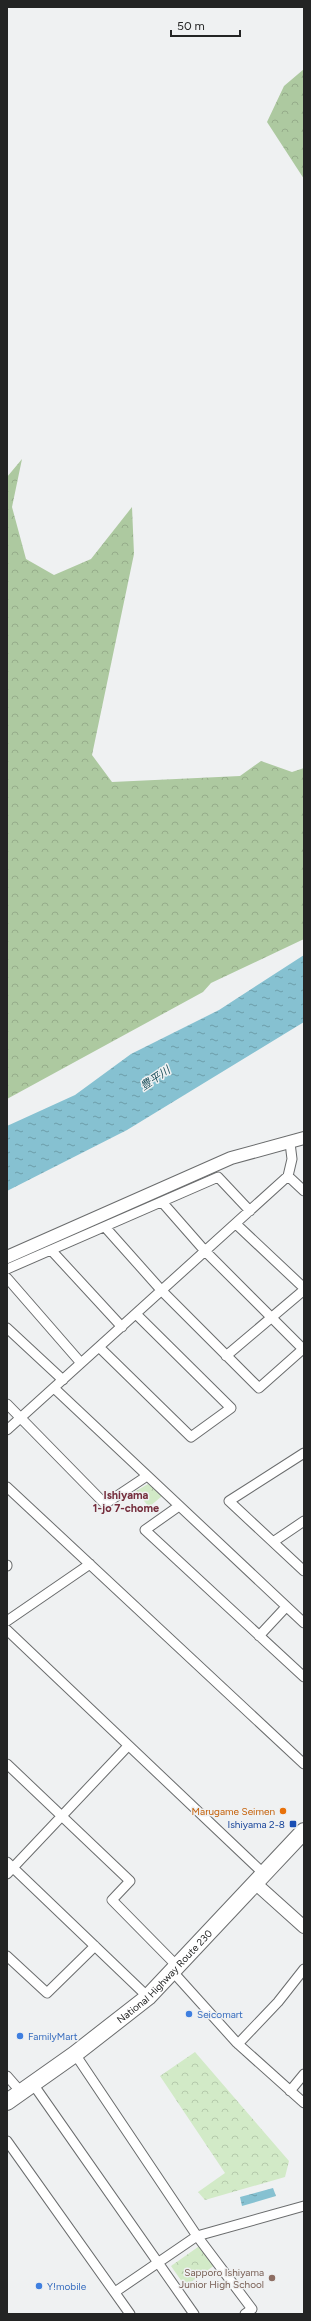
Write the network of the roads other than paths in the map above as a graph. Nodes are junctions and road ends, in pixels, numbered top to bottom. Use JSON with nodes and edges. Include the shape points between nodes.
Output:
{"nodes":[{"id":1,"x":304,"y":1138,"type":"edge"},
{"id":2,"x":290,"y":1142,"type":"junction"},
{"id":3,"x":288,"y":1176,"type":"junction"},
{"id":4,"x":304,"y":1191,"type":"edge"},
{"id":5,"x":162,"y":1202,"type":"junction"},
{"id":6,"x":250,"y":1211,"type":"junction"},
{"id":7,"x":236,"y":1224,"type":"junction"},
{"id":8,"x":105,"y":1227,"type":"junction"},
{"id":9,"x":51,"y":1250,"type":"junction"},
{"id":10,"x":206,"y":1251,"type":"junction"},
{"id":11,"x":7,"y":1257,"type":"edge"},
{"id":12,"x":7,"y":1269,"type":"edge"},
{"id":13,"x":7,"y":1278,"type":"edge"},
{"id":14,"x":304,"y":1289,"type":"edge"},
{"id":15,"x":162,"y":1291,"type":"junction"},
{"id":16,"x":136,"y":1314,"type":"junction"},
{"id":17,"x":271,"y":1317,"type":"junction"},
{"id":18,"x":122,"y":1327,"type":"junction"},
{"id":19,"x":8,"y":1332,"type":"edge"},
{"id":20,"x":99,"y":1347,"type":"junction"},
{"id":21,"x":226,"y":1356,"type":"junction"},
{"id":22,"x":81,"y":1363,"type":"junction"},
{"id":23,"x":63,"y":1380,"type":"junction"},
{"id":24,"x":54,"y":1388,"type":"junction"},
{"id":25,"x":7,"y":1404,"type":"edge"},
{"id":26,"x":21,"y":1418,"type":"junction"},
{"id":27,"x":7,"y":1430,"type":"edge"},
{"id":28,"x":304,"y":1453,"type":"edge"},
{"id":29,"x":147,"y":1476,"type":"junction"},
{"id":30,"x":7,"y":1487,"type":"edge"},
{"id":31,"x":180,"y":1506,"type":"junction"},
{"id":32,"x":304,"y":1521,"type":"edge"},
{"id":33,"x":273,"y":1542,"type":"junction"},
{"id":34,"x":90,"y":1564,"type":"junction"},
{"id":35,"x":304,"y":1571,"type":"edge"},
{"id":36,"x":286,"y":1607,"type":"junction"},
{"id":37,"x":7,"y":1620,"type":"edge"},
{"id":38,"x":304,"y":1623,"type":"edge"},
{"id":39,"x":7,"y":1630,"type":"edge"},
{"id":40,"x":259,"y":1636,"type":"junction"},
{"id":41,"x":304,"y":1677,"type":"edge"},
{"id":42,"x":128,"y":1746,"type":"junction"},
{"id":43,"x":7,"y":1764,"type":"edge"},
{"id":44,"x":304,"y":1764,"type":"edge"},
{"id":45,"x":62,"y":1816,"type":"junction"},
{"id":46,"x":304,"y":1831,"type":"edge"},
{"id":47,"x":9,"y":1868,"type":"edge"},
{"id":48,"x":260,"y":1878,"type":"junction"},
{"id":49,"x":304,"y":1927,"type":"edge"},
{"id":50,"x":95,"y":1946,"type":"junction"},
{"id":51,"x":7,"y":1956,"type":"edge"},
{"id":52,"x":304,"y":1969,"type":"edge"},
{"id":53,"x":175,"y":1970,"type":"junction"},
{"id":54,"x":148,"y":1997,"type":"junction"},
{"id":55,"x":238,"y":2044,"type":"junction"},
{"id":56,"x":75,"y":2054,"type":"junction"},
{"id":57,"x":304,"y":2074,"type":"edge"},
{"id":58,"x":7,"y":2076,"type":"edge"},
{"id":59,"x":27,"y":2088,"type":"junction"},
{"id":60,"x":290,"y":2090,"type":"junction"},
{"id":61,"x":7,"y":2102,"type":"edge"},
{"id":62,"x":304,"y":2103,"type":"edge"},
{"id":63,"x":7,"y":2141,"type":"edge"},
{"id":64,"x":304,"y":2206,"type":"edge"},
{"id":65,"x":197,"y":2236,"type":"junction"},
{"id":66,"x":157,"y":2263,"type":"junction"},
{"id":67,"x":115,"y":2292,"type":"junction"},
{"id":68,"x":130,"y":2314,"type":"edge"},
{"id":69,"x":194,"y":2314,"type":"edge"},
{"id":70,"x":245,"y":2314,"type":"edge"}],
"edges":[{"from":1,"to":2,"type":"street"},
{"from":2,"to":3,"type":"street","via":[[292,1159]]},
{"from":2,"to":11,"type":"street","via":[[230,1158]]},
{"from":3,"to":4,"type":"street"},
{"from":3,"to":6,"type":"street"},
{"from":5,"to":6,"type":"street","via":[[218,1177]]},
{"from":5,"to":8,"type":"street"},
{"from":5,"to":10,"type":"street"},
{"from":6,"to":7,"type":"street"},
{"from":7,"to":10,"type":"street"},
{"from":7,"to":14,"type":"street"},
{"from":8,"to":9,"type":"street"},
{"from":8,"to":15,"type":"street"},
{"from":9,"to":12,"type":"street"},
{"from":9,"to":18,"type":"street"},
{"from":10,"to":15,"type":"street"},
{"from":10,"to":17,"type":"street"},
{"from":13,"to":22,"type":"street"},
{"from":14,"to":17,"type":"street"},
{"from":15,"to":16,"type":"street"},
{"from":15,"to":21,"type":"street"},
{"from":16,"to":18,"type":"street"},
{"from":16,"to":20,"type":"street","via":[[231,1408],[191,1437]]},
{"from":17,"to":21,"type":"street"},
{"from":17,"to":21,"type":"street","via":[[303,1349],[259,1388]]},
{"from":18,"to":20,"type":"street"},
{"from":19,"to":23,"type":"street"},
{"from":20,"to":22,"type":"street"},
{"from":22,"to":23,"type":"street"},
{"from":23,"to":24,"type":"street"},
{"from":24,"to":26,"type":"street"},
{"from":24,"to":29,"type":"street"},
{"from":25,"to":26,"type":"street"},
{"from":26,"to":27,"type":"street"},
{"from":26,"to":29,"type":"street","via":[[105,1504]]},
{"from":28,"to":33,"type":"street","via":[[229,1501]]},
{"from":29,"to":31,"type":"street"},
{"from":30,"to":34,"type":"street"},
{"from":31,"to":36,"type":"street"},
{"from":31,"to":40,"type":"street","via":[[145,1530]]},
{"from":32,"to":33,"type":"street"},
{"from":33,"to":35,"type":"street"},
{"from":34,"to":37,"type":"street"},
{"from":34,"to":44,"type":"street"},
{"from":36,"to":38,"type":"street"},
{"from":36,"to":40,"type":"street"},
{"from":39,"to":42,"type":"street"},
{"from":40,"to":41,"type":"street"},
{"from":42,"to":45,"type":"street"},
{"from":42,"to":48,"type":"street"},
{"from":43,"to":45,"type":"street"},
{"from":45,"to":47,"type":"street"},
{"from":45,"to":53,"type":"street","via":[[130,1881],[112,1900]]},
{"from":46,"to":48,"type":"highway","name":"National Highway Route 230"},
{"from":47,"to":50,"type":"street"},
{"from":48,"to":49,"type":"street"},
{"from":48,"to":53,"type":"highway","name":"National Highway Route 230"},
{"from":50,"to":51,"type":"street","via":[[47,1993]]},
{"from":50,"to":54,"type":"street"},
{"from":52,"to":55,"type":"street","via":[[278,2002]]},
{"from":53,"to":54,"type":"highway","name":"National Highway Route 230"},
{"from":53,"to":55,"type":"street"},
{"from":54,"to":56,"type":"highway","name":"National Highway Route 230"},
{"from":55,"to":60,"type":"street"},
{"from":56,"to":59,"type":"highway","name":"National Highway Route 230"},
{"from":56,"to":65,"type":"street"},
{"from":57,"to":60,"type":"street"},
{"from":58,"to":59,"type":"street"},
{"from":59,"to":61,"type":"highway","name":"National Highway Route 230"},
{"from":59,"to":66,"type":"street"},
{"from":60,"to":62,"type":"street"},
{"from":63,"to":67,"type":"street"},
{"from":64,"to":65,"type":"street"},
{"from":65,"to":66,"type":"street"},
{"from":65,"to":70,"type":"street","via":[[252,2309]]},
{"from":66,"to":67,"type":"street"},
{"from":66,"to":69,"type":"street"},
{"from":67,"to":68,"type":"street"}]}
